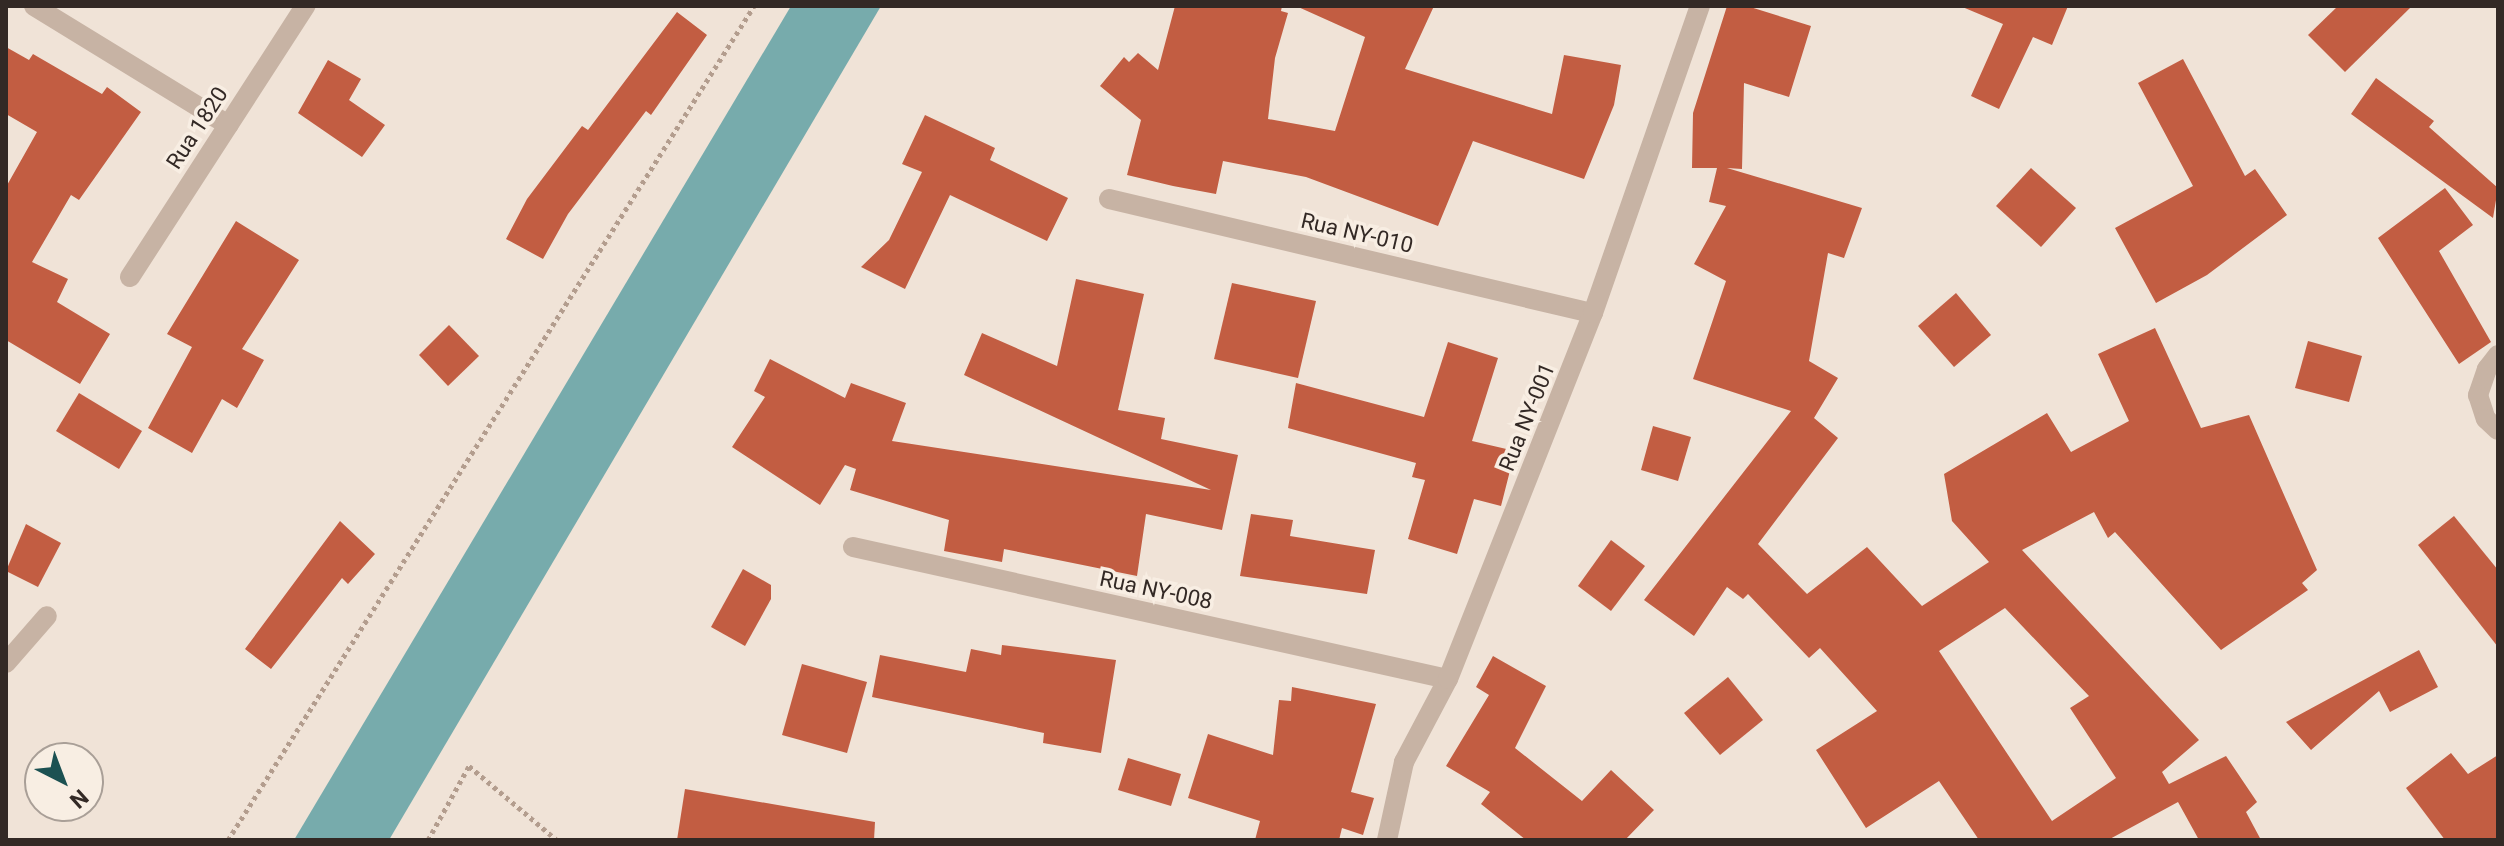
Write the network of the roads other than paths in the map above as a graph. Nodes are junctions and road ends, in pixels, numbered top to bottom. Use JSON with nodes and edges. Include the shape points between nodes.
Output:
{"nodes":[{"id":1,"x":34,"y":6,"type":"edge"},
{"id":2,"x":305,"y":6,"type":"edge"},
{"id":3,"x":1700,"y":6,"type":"edge"},
{"id":4,"x":228,"y":125,"type":"junction"},
{"id":5,"x":1109,"y":199,"type":"dead end"},
{"id":6,"x":130,"y":277,"type":"dead end"},
{"id":7,"x":1593,"y":313,"type":"junction"},
{"id":8,"x":2498,"y":355,"type":"edge"},
{"id":9,"x":2498,"y":430,"type":"edge"},
{"id":10,"x":853,"y":547,"type":"dead end"},
{"id":11,"x":47,"y":616,"type":"dead end"},
{"id":12,"x":6,"y":663,"type":"edge"},
{"id":13,"x":1448,"y":679,"type":"junction"},
{"id":14,"x":1387,"y":840,"type":"edge"}],
"edges":[{"from":1,"to":4,"type":"street"},
{"from":2,"to":4,"type":"street","name":"Rua 1820"},
{"from":3,"to":7,"type":"street","name":"Rua NY-001"},
{"from":4,"to":6,"type":"street","name":"Rua 1820"},
{"from":5,"to":7,"type":"street","name":"Rua NY-010"},
{"from":7,"to":13,"type":"street","name":"Rua NY-001"},
{"from":8,"to":9,"type":"street","via":[[2478,395],[2486,419]]},
{"from":10,"to":13,"type":"street","name":"Rua NY-008"},
{"from":11,"to":12,"type":"street"},
{"from":13,"to":14,"type":"street","name":"Rua NY-001","via":[[1404,762]]}]}
